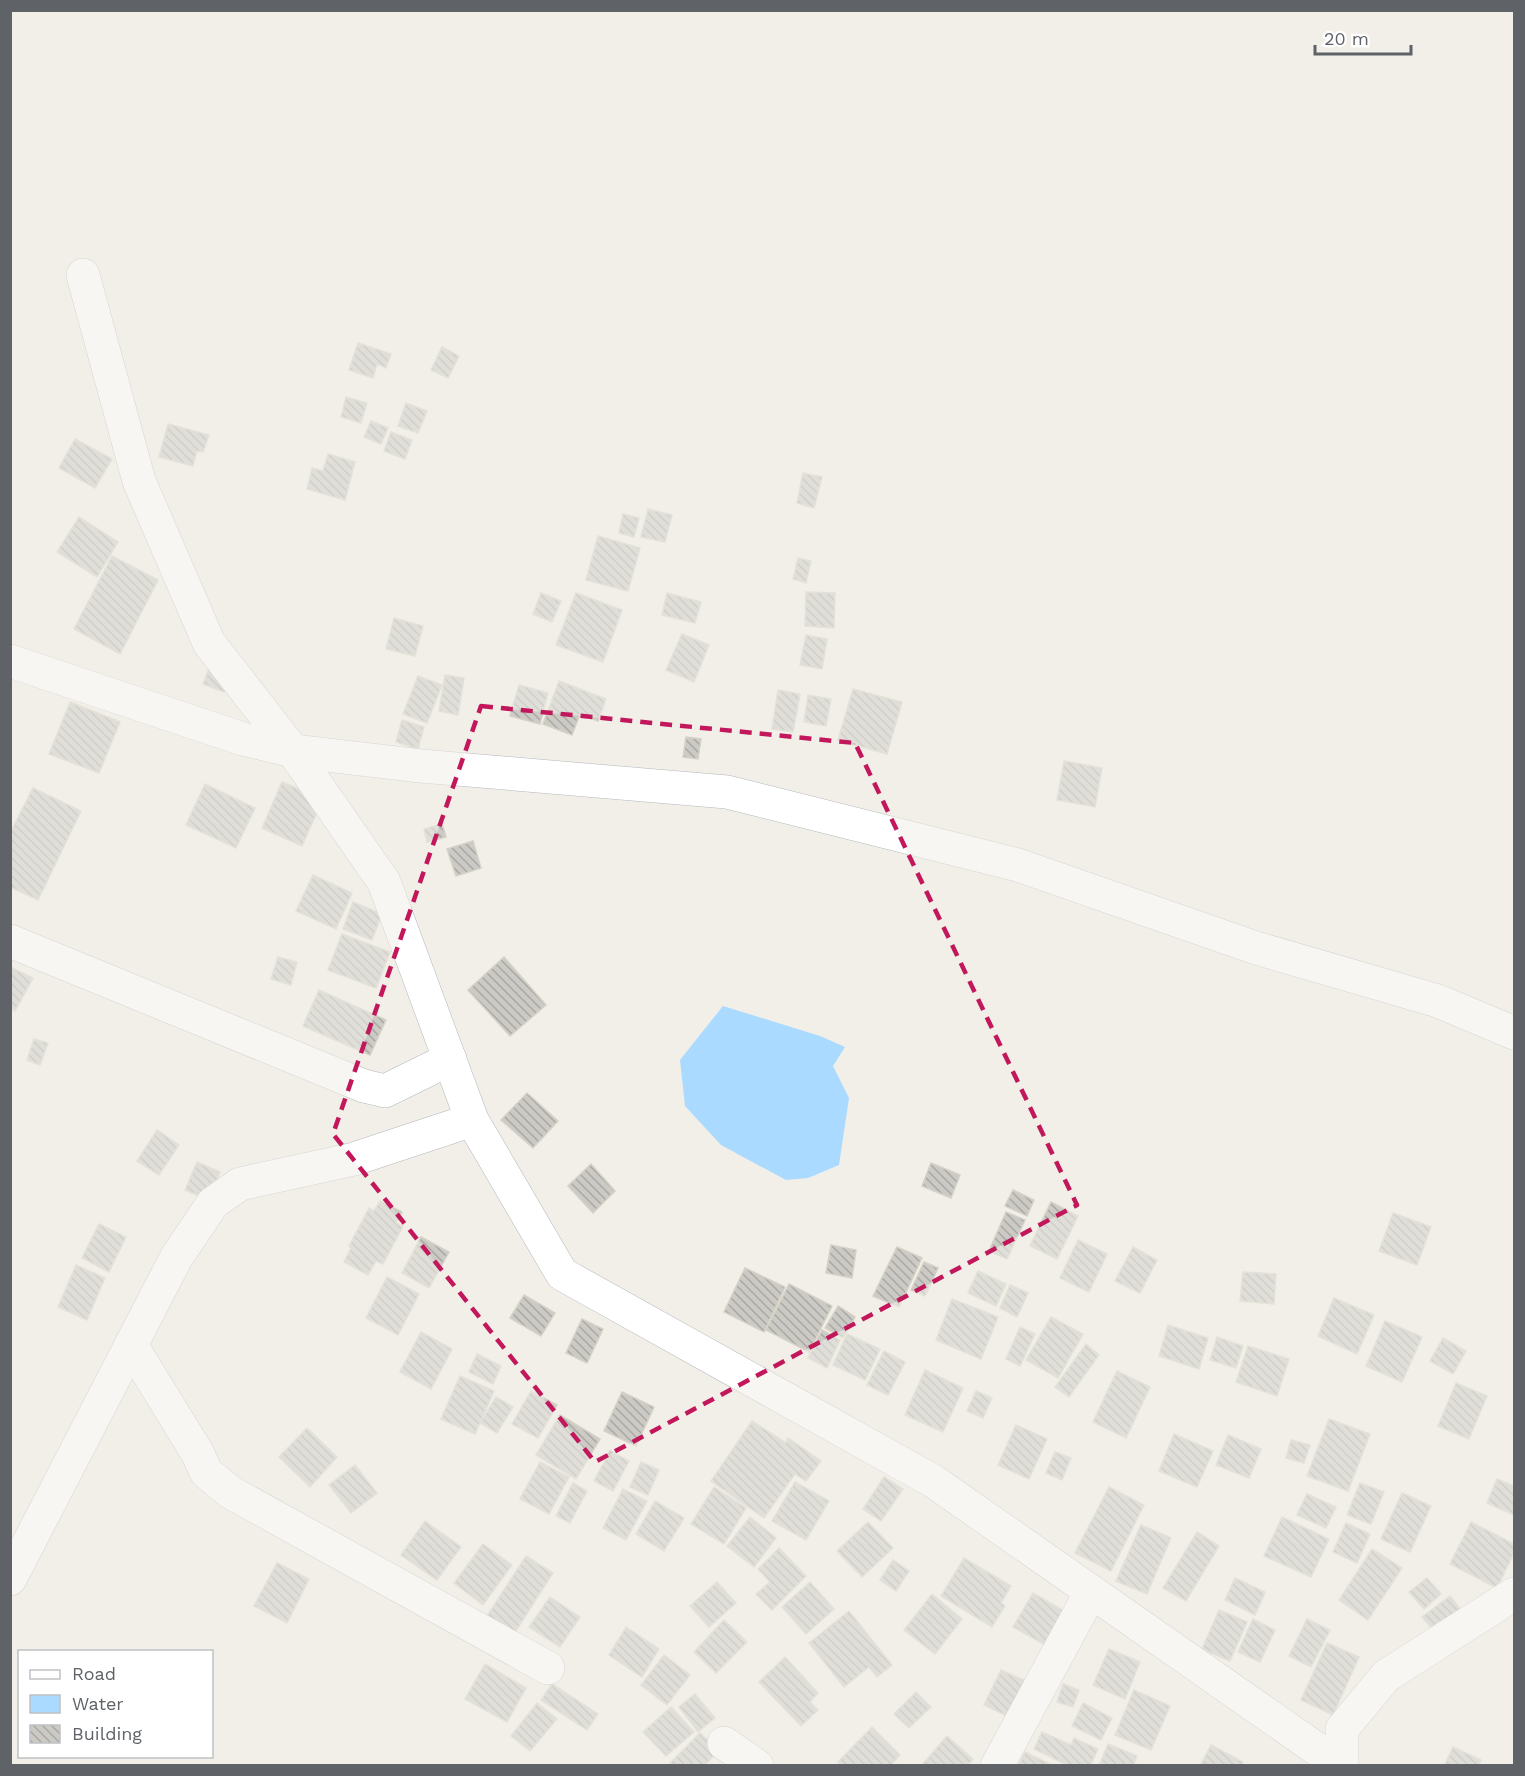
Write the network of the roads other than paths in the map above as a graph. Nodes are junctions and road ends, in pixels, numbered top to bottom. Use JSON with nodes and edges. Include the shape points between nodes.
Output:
{"nodes":[{"id":1,"x":83,"y":275,"type":"dead end"},
{"id":2,"x":10,"y":661,"type":"edge"},
{"id":3,"x":293,"y":751,"type":"junction"},
{"id":4,"x":10,"y":941,"type":"edge"},
{"id":5,"x":1515,"y":1034,"type":"edge"},
{"id":6,"x":450,"y":1059,"type":"junction"},
{"id":7,"x":472,"y":1120,"type":"junction"},
{"id":8,"x":131,"y":1345,"type":"junction"},
{"id":9,"x":10,"y":1579,"type":"edge"},
{"id":10,"x":1091,"y":1592,"type":"junction"},
{"id":11,"x":1515,"y":1594,"type":"edge"},
{"id":12,"x":548,"y":1668,"type":"dead end"},
{"id":13,"x":724,"y":1743,"type":"dead end"},
{"id":14,"x":757,"y":1766,"type":"edge"},
{"id":15,"x":997,"y":1766,"type":"edge"},
{"id":16,"x":1341,"y":1766,"type":"edge"}],
"edges":[{"from":1,"to":3,"type":"street","via":[[139,481],[209,643]]},
{"from":2,"to":3,"type":"street","via":[[243,740]]},
{"from":3,"to":5,"type":"street","via":[[727,792],[1018,866],[1256,948],[1438,1001]]},
{"from":3,"to":6,"type":"street","via":[[384,882]]},
{"from":4,"to":6,"type":"street","via":[[364,1086],[385,1091]]},
{"from":6,"to":7,"type":"street"},
{"from":7,"to":8,"type":"street","via":[[354,1159],[240,1184],[213,1203],[176,1258]]},
{"from":7,"to":10,"type":"street","via":[[562,1274],[933,1481]]},
{"from":8,"to":9,"type":"street"},
{"from":8,"to":12,"type":"street","via":[[206,1472],[230,1492]]},
{"from":10,"to":15,"type":"street"},
{"from":10,"to":16,"type":"street"},
{"from":11,"to":16,"type":"street","via":[[1386,1676],[1342,1729]]},
{"from":13,"to":14,"type":"street"}]}
